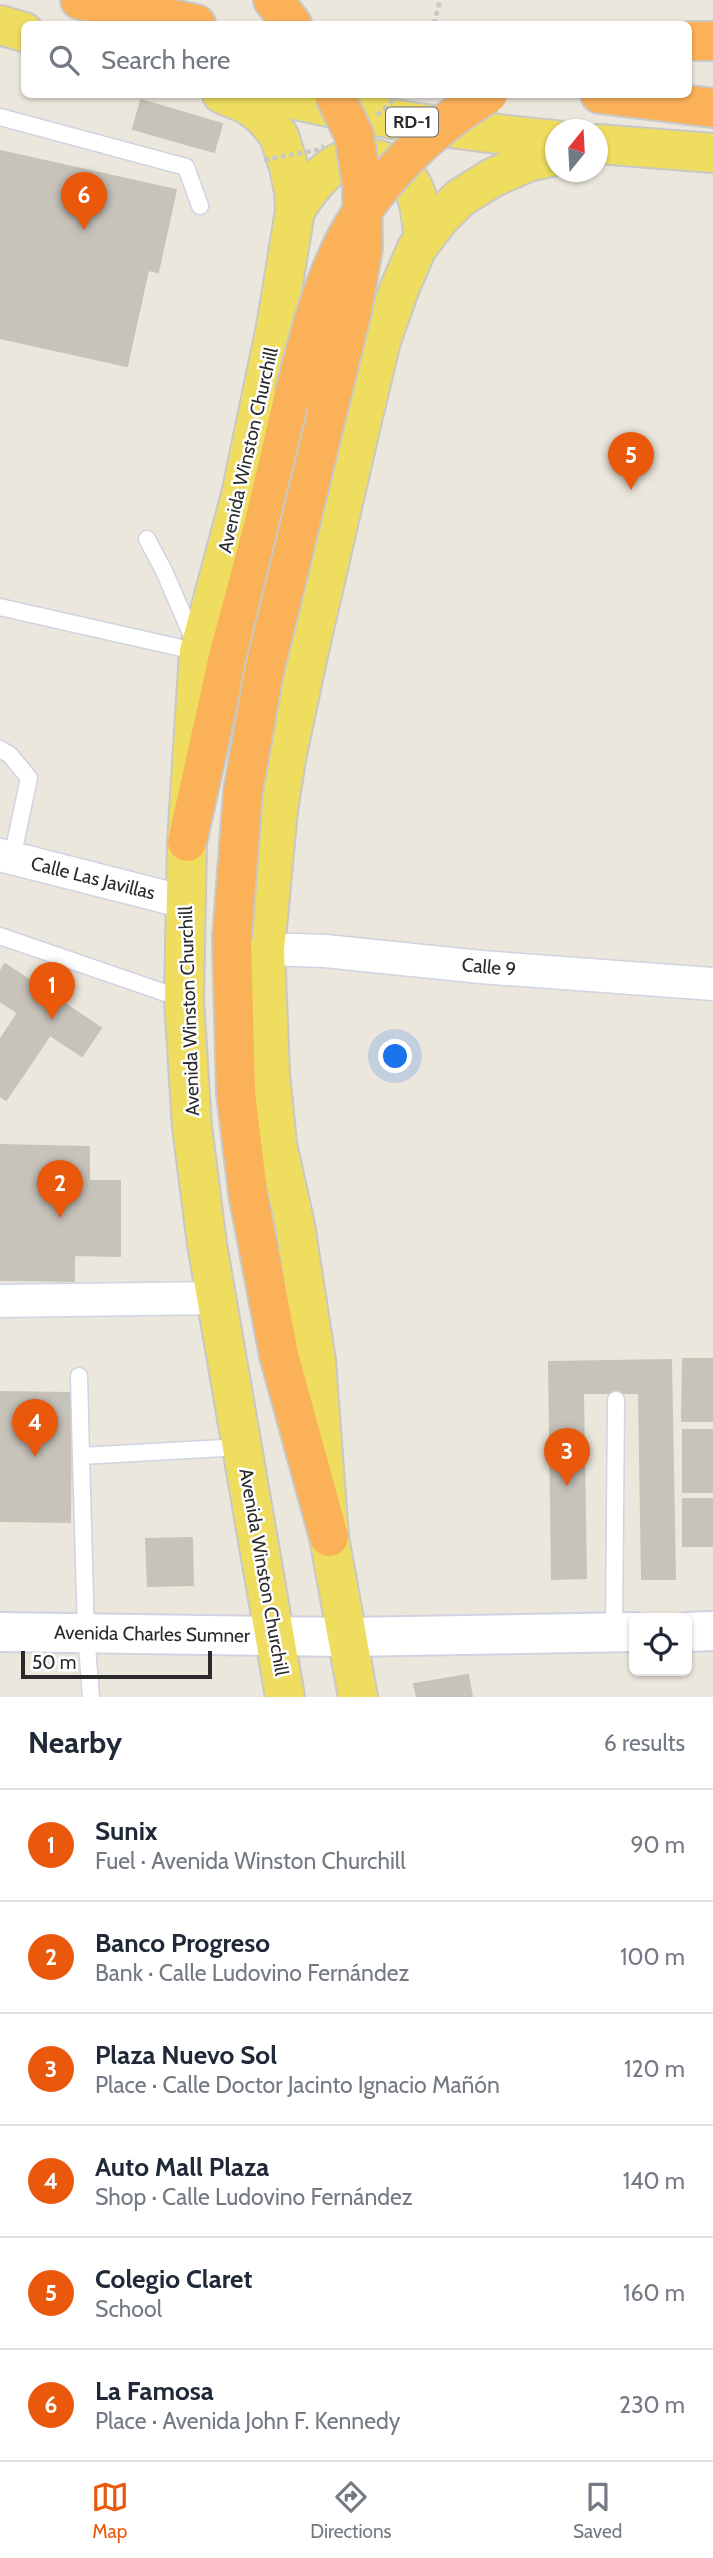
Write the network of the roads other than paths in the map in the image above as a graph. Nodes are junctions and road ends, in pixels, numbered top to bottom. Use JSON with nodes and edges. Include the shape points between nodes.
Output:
{"nodes":[{"id":1,"x":80,"y":0,"type":"edge"},
{"id":2,"x":274,"y":0,"type":"edge"},
{"id":3,"x":182,"y":21,"type":"edge"},
{"id":4,"x":290,"y":21,"type":"edge"},
{"id":5,"x":0,"y":25,"type":"edge"},
{"id":6,"x":21,"y":31,"type":"edge"},
{"id":7,"x":692,"y":41,"type":"edge"},
{"id":8,"x":713,"y":41,"type":"edge"},
{"id":9,"x":232,"y":98,"type":"edge"},
{"id":10,"x":290,"y":98,"type":"edge"},
{"id":11,"x":336,"y":98,"type":"edge"},
{"id":12,"x":482,"y":98,"type":"edge"},
{"id":13,"x":632,"y":98,"type":"edge"},
{"id":14,"x":713,"y":108,"type":"edge"},
{"id":15,"x":0,"y":117,"type":"edge"},
{"id":16,"x":545,"y":138,"type":"edge"},
{"id":17,"x":608,"y":146,"type":"edge"},
{"id":18,"x":713,"y":153,"type":"edge"},
{"id":19,"x":545,"y":158,"type":"edge"},
{"id":20,"x":200,"y":206,"type":"dead end"},
{"id":21,"x":295,"y":211,"type":"junction"},
{"id":22,"x":423,"y":238,"type":"junction"},
{"id":23,"x":147,"y":539,"type":"dead end"},
{"id":24,"x":0,"y":607,"type":"edge"},
{"id":25,"x":199,"y":652,"type":"junction"},
{"id":26,"x":0,"y":749,"type":"edge"},
{"id":27,"x":187,"y":842,"type":"junction"},
{"id":28,"x":6,"y":856,"type":"edge"},
{"id":29,"x":185,"y":902,"type":"junction"},
{"id":30,"x":0,"y":936,"type":"edge"},
{"id":31,"x":249,"y":944,"type":"junction"},
{"id":32,"x":713,"y":984,"type":"edge"},
{"id":33,"x":184,"y":1000,"type":"junction"},
{"id":34,"x":216,"y":1298,"type":"junction"},
{"id":35,"x":0,"y":1301,"type":"edge"},
{"id":36,"x":79,"y":1376,"type":"dead end"},
{"id":37,"x":615,"y":1401,"type":"dead end"},
{"id":38,"x":242,"y":1447,"type":"junction"},
{"id":39,"x":81,"y":1456,"type":"junction"},
{"id":40,"x":329,"y":1537,"type":"joint"},
{"id":41,"x":713,"y":1631,"type":"edge"},
{"id":42,"x":0,"y":1632,"type":"edge"},
{"id":43,"x":624,"y":1632,"type":"edge"},
{"id":44,"x":692,"y":1632,"type":"edge"},
{"id":45,"x":86,"y":1633,"type":"junction"},
{"id":46,"x":275,"y":1635,"type":"junction"},
{"id":47,"x":347,"y":1637,"type":"junction"},
{"id":48,"x":91,"y":1697,"type":"edge"},
{"id":49,"x":285,"y":1697,"type":"edge"},
{"id":50,"x":358,"y":1697,"type":"edge"}],
"edges":[{"from":1,"to":3,"type":"highway"},
{"from":2,"to":4,"type":"highway"},
{"from":5,"to":6,"type":"main road"},
{"from":7,"to":8,"type":"highway"},
{"from":9,"to":21,"type":"main road","via":[[264,117],[279,136]]},
{"from":10,"to":16,"type":"main road","number":"RD-1","via":[[392,119]]},
{"from":11,"to":31,"type":"highway","bridge":true,"via":[[354,135],[362,185],[363,248],[352,312],[264,673],[243,792],[235,873]]},
{"from":12,"to":27,"type":"highway","bridge":true,"via":[[417,148],[354,222],[335,260],[294,395]]},
{"from":13,"to":14,"type":"highway"},
{"from":15,"to":20,"type":"lane","via":[[186,167]]},
{"from":17,"to":18,"type":"main road"},
{"from":19,"to":22,"type":"main road","via":[[492,178],[460,198]]},
{"from":21,"to":22,"type":"main road","via":[[308,191],[339,163],[359,156],[371,158],[404,172],[422,213]]},
{"from":21,"to":25,"type":"main road","name":"Avenida Winston Churchill","via":[[241,495]]},
{"from":22,"to":31,"type":"main road","via":[[381,341],[308,655]]},
{"from":23,"to":25,"type":"lane"},
{"from":24,"to":25,"type":"lane"},
{"from":25,"to":27,"type":"main road","name":"Avenida Winston Churchill"},
{"from":26,"to":28,"type":"lane","via":[[29,778]]},
{"from":27,"to":29,"type":"main road","name":"Avenida Winston Churchill"},
{"from":28,"to":29,"type":"street","name":"Calle Las Javillas"},
{"from":29,"to":33,"type":"main road","name":"Avenida Winston Churchill"},
{"from":30,"to":33,"type":"lane"},
{"from":31,"to":32,"type":"street","name":"Calle 9"},
{"from":31,"to":40,"type":"highway","via":[[236,1093],[248,1193],[279,1355]]},
{"from":33,"to":34,"type":"main road","name":"Avenida Winston Churchill","via":[[192,1128]]},
{"from":34,"to":35,"type":"street"},
{"from":34,"to":38,"type":"main road","name":"Avenida Winston Churchill"},
{"from":36,"to":39,"type":"lane"},
{"from":37,"to":43,"type":"lane"},
{"from":38,"to":39,"type":"lane"},
{"from":38,"to":46,"type":"main road","name":"Avenida Winston Churchill"},
{"from":39,"to":45,"type":"lane"},
{"from":40,"to":47,"type":"main road"},
{"from":41,"to":44,"type":"street"},
{"from":42,"to":45,"type":"street","name":"Avenida Charles Sumner"},
{"from":43,"to":47,"type":"street","name":"Avenida Charles Sumner"},
{"from":45,"to":46,"type":"street","name":"Avenida Charles Sumner"},
{"from":45,"to":48,"type":"lane"},
{"from":46,"to":47,"type":"street","name":"Avenida Charles Sumner"},
{"from":46,"to":49,"type":"main road","name":"Avenida Winston Churchill"},
{"from":47,"to":50,"type":"main road"}]}
